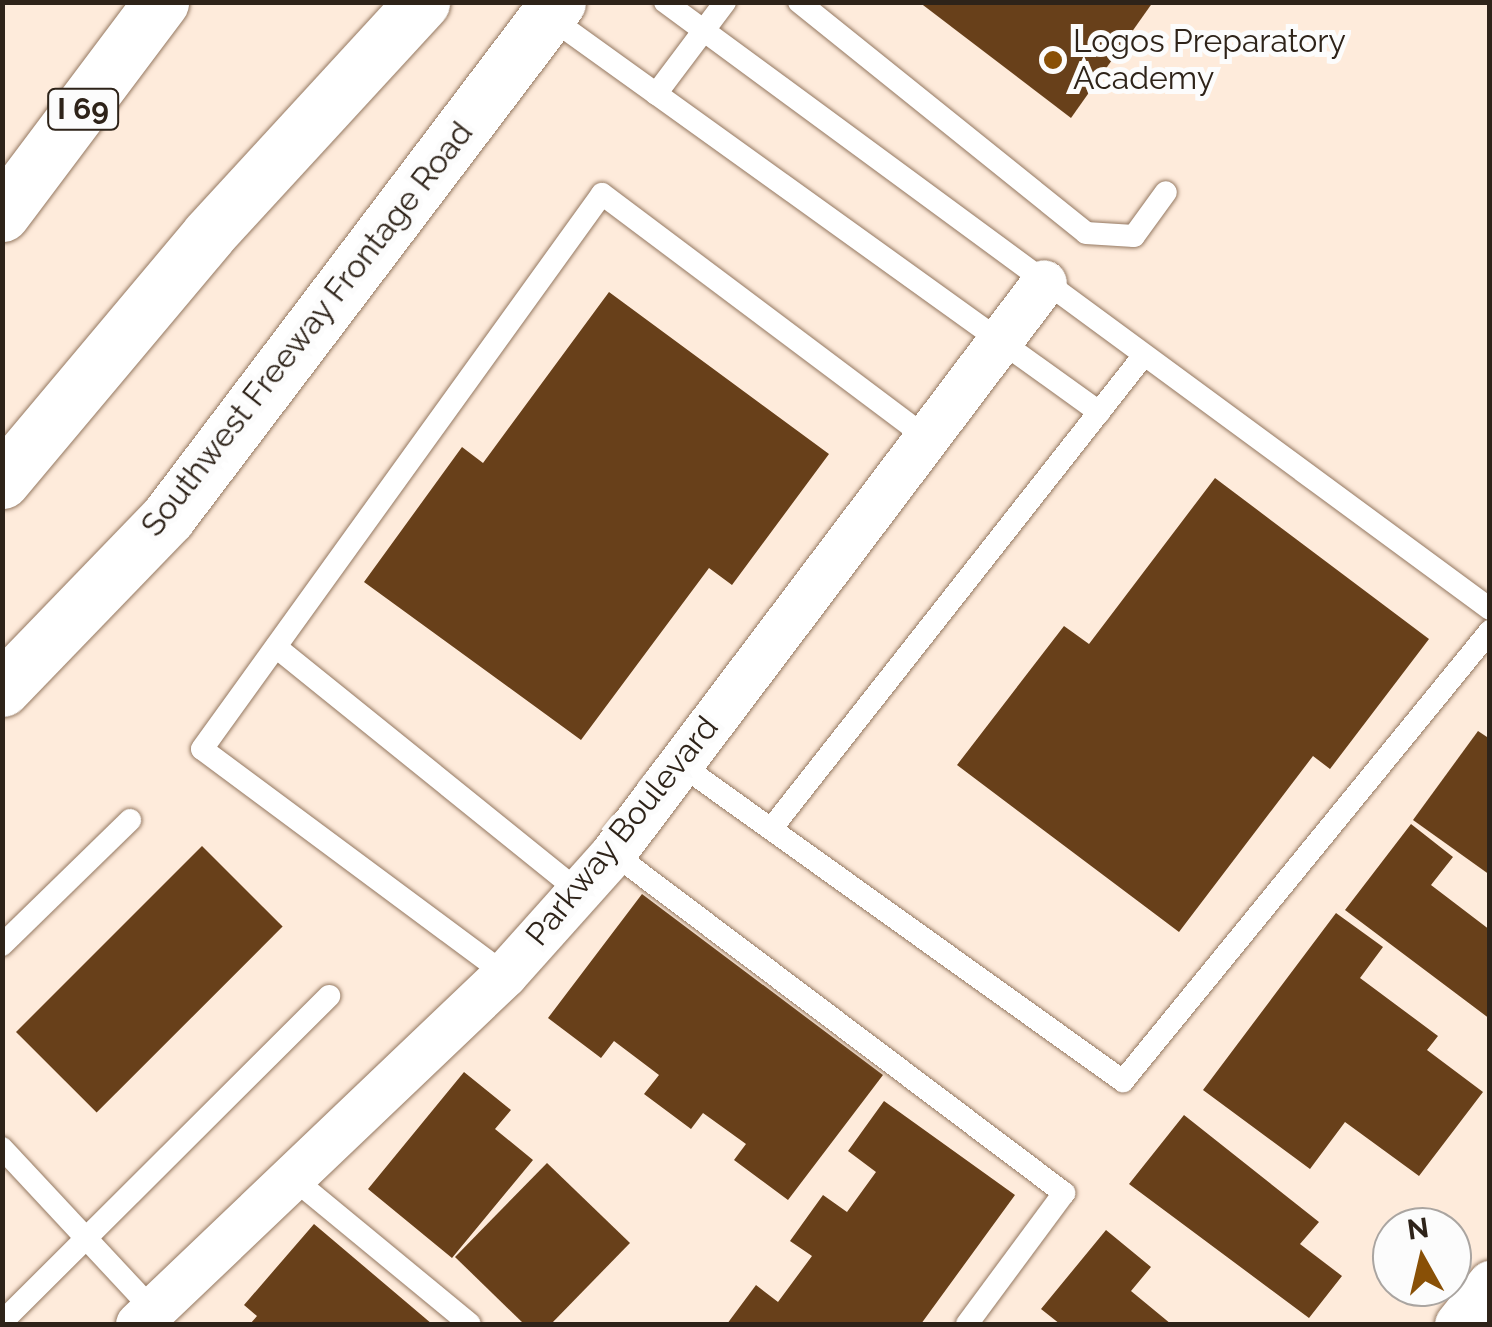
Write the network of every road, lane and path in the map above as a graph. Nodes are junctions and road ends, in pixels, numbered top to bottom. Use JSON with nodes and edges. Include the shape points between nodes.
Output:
{"nodes":[{"id":1,"x":161,"y":2,"type":"edge"},
{"id":2,"x":422,"y":2,"type":"edge"},
{"id":3,"x":665,"y":2,"type":"edge"},
{"id":4,"x":726,"y":2,"type":"edge"},
{"id":5,"x":799,"y":2,"type":"edge"},
{"id":6,"x":553,"y":9,"type":"edge"},
{"id":7,"x":703,"y":30,"type":"junction"},
{"id":8,"x":656,"y":94,"type":"junction"},
{"id":9,"x":1166,"y":192,"type":"dead end"},
{"id":10,"x":2,"y":214,"type":"edge"},
{"id":11,"x":1044,"y":282,"type":"junction"},
{"id":12,"x":1000,"y":340,"type":"junction"},
{"id":13,"x":1144,"y":355,"type":"junction"},
{"id":14,"x":1099,"y":412,"type":"junction"},
{"id":15,"x":926,"y":437,"type":"junction"},
{"id":16,"x":2,"y":482,"type":"edge"},
{"id":17,"x":1490,"y":608,"type":"edge"},
{"id":18,"x":1490,"y":631,"type":"edge"},
{"id":19,"x":276,"y":646,"type":"junction"},
{"id":20,"x":2,"y":688,"type":"edge"},
{"id":21,"x":680,"y":764,"type":"junction"},
{"id":22,"x":130,"y":820,"type":"dead end"},
{"id":23,"x":770,"y":829,"type":"junction"},
{"id":24,"x":613,"y":853,"type":"junction"},
{"id":25,"x":576,"y":890,"type":"junction"},
{"id":26,"x":2,"y":945,"type":"edge"},
{"id":27,"x":504,"y":974,"type":"junction"},
{"id":28,"x":329,"y":996,"type":"dead end"},
{"id":29,"x":2,"y":1148,"type":"edge"},
{"id":30,"x":290,"y":1175,"type":"junction"},
{"id":31,"x":87,"y":1238,"type":"junction"},
{"id":32,"x":1490,"y":1283,"type":"edge"},
{"id":33,"x":145,"y":1317,"type":"edge"},
{"id":34,"x":2,"y":1322,"type":"edge"},
{"id":35,"x":470,"y":1324,"type":"edge"},
{"id":36,"x":967,"y":1324,"type":"edge"},
{"id":37,"x":1457,"y":1324,"type":"edge"}],
"edges":[{"from":1,"to":10,"type":"main road","number":"I 69"},
{"from":2,"to":16,"type":"main road","via":[[209,234]]},
{"from":3,"to":7,"type":"lane"},
{"from":4,"to":7,"type":"lane"},
{"from":5,"to":9,"type":"lane","via":[[1086,233],[1134,236]]},
{"from":6,"to":8,"type":"lane"},
{"from":6,"to":20,"type":"main road","name":"Southwest Freeway Frontage Road","via":[[168,517]]},
{"from":7,"to":8,"type":"lane"},
{"from":7,"to":11,"type":"lane"},
{"from":8,"to":12,"type":"lane"},
{"from":11,"to":12,"type":"street","name":"Parkway Boulevard"},
{"from":11,"to":13,"type":"lane"},
{"from":12,"to":14,"type":"lane"},
{"from":12,"to":15,"type":"street","name":"Parkway Boulevard"},
{"from":13,"to":14,"type":"lane"},
{"from":13,"to":17,"type":"lane"},
{"from":14,"to":23,"type":"lane"},
{"from":15,"to":19,"type":"lane","via":[[602,194]]},
{"from":15,"to":21,"type":"street","name":"Parkway Boulevard"},
{"from":18,"to":23,"type":"lane","via":[[1123,1081]]},
{"from":19,"to":25,"type":"lane"},
{"from":19,"to":27,"type":"lane","via":[[202,749]]},
{"from":21,"to":23,"type":"lane"},
{"from":21,"to":24,"type":"street","name":"Parkway Boulevard"},
{"from":22,"to":26,"type":"lane"},
{"from":24,"to":25,"type":"street","name":"Parkway Boulevard"},
{"from":24,"to":36,"type":"lane","via":[[1064,1193]]},
{"from":25,"to":27,"type":"street","name":"Parkway Boulevard"},
{"from":27,"to":30,"type":"street","name":"Parkway Boulevard"},
{"from":28,"to":31,"type":"lane"},
{"from":29,"to":31,"type":"lane"},
{"from":30,"to":33,"type":"street","name":"Parkway Boulevard"},
{"from":30,"to":35,"type":"lane"},
{"from":31,"to":33,"type":"lane"},
{"from":31,"to":34,"type":"lane"},
{"from":32,"to":37,"type":"street"}]}
